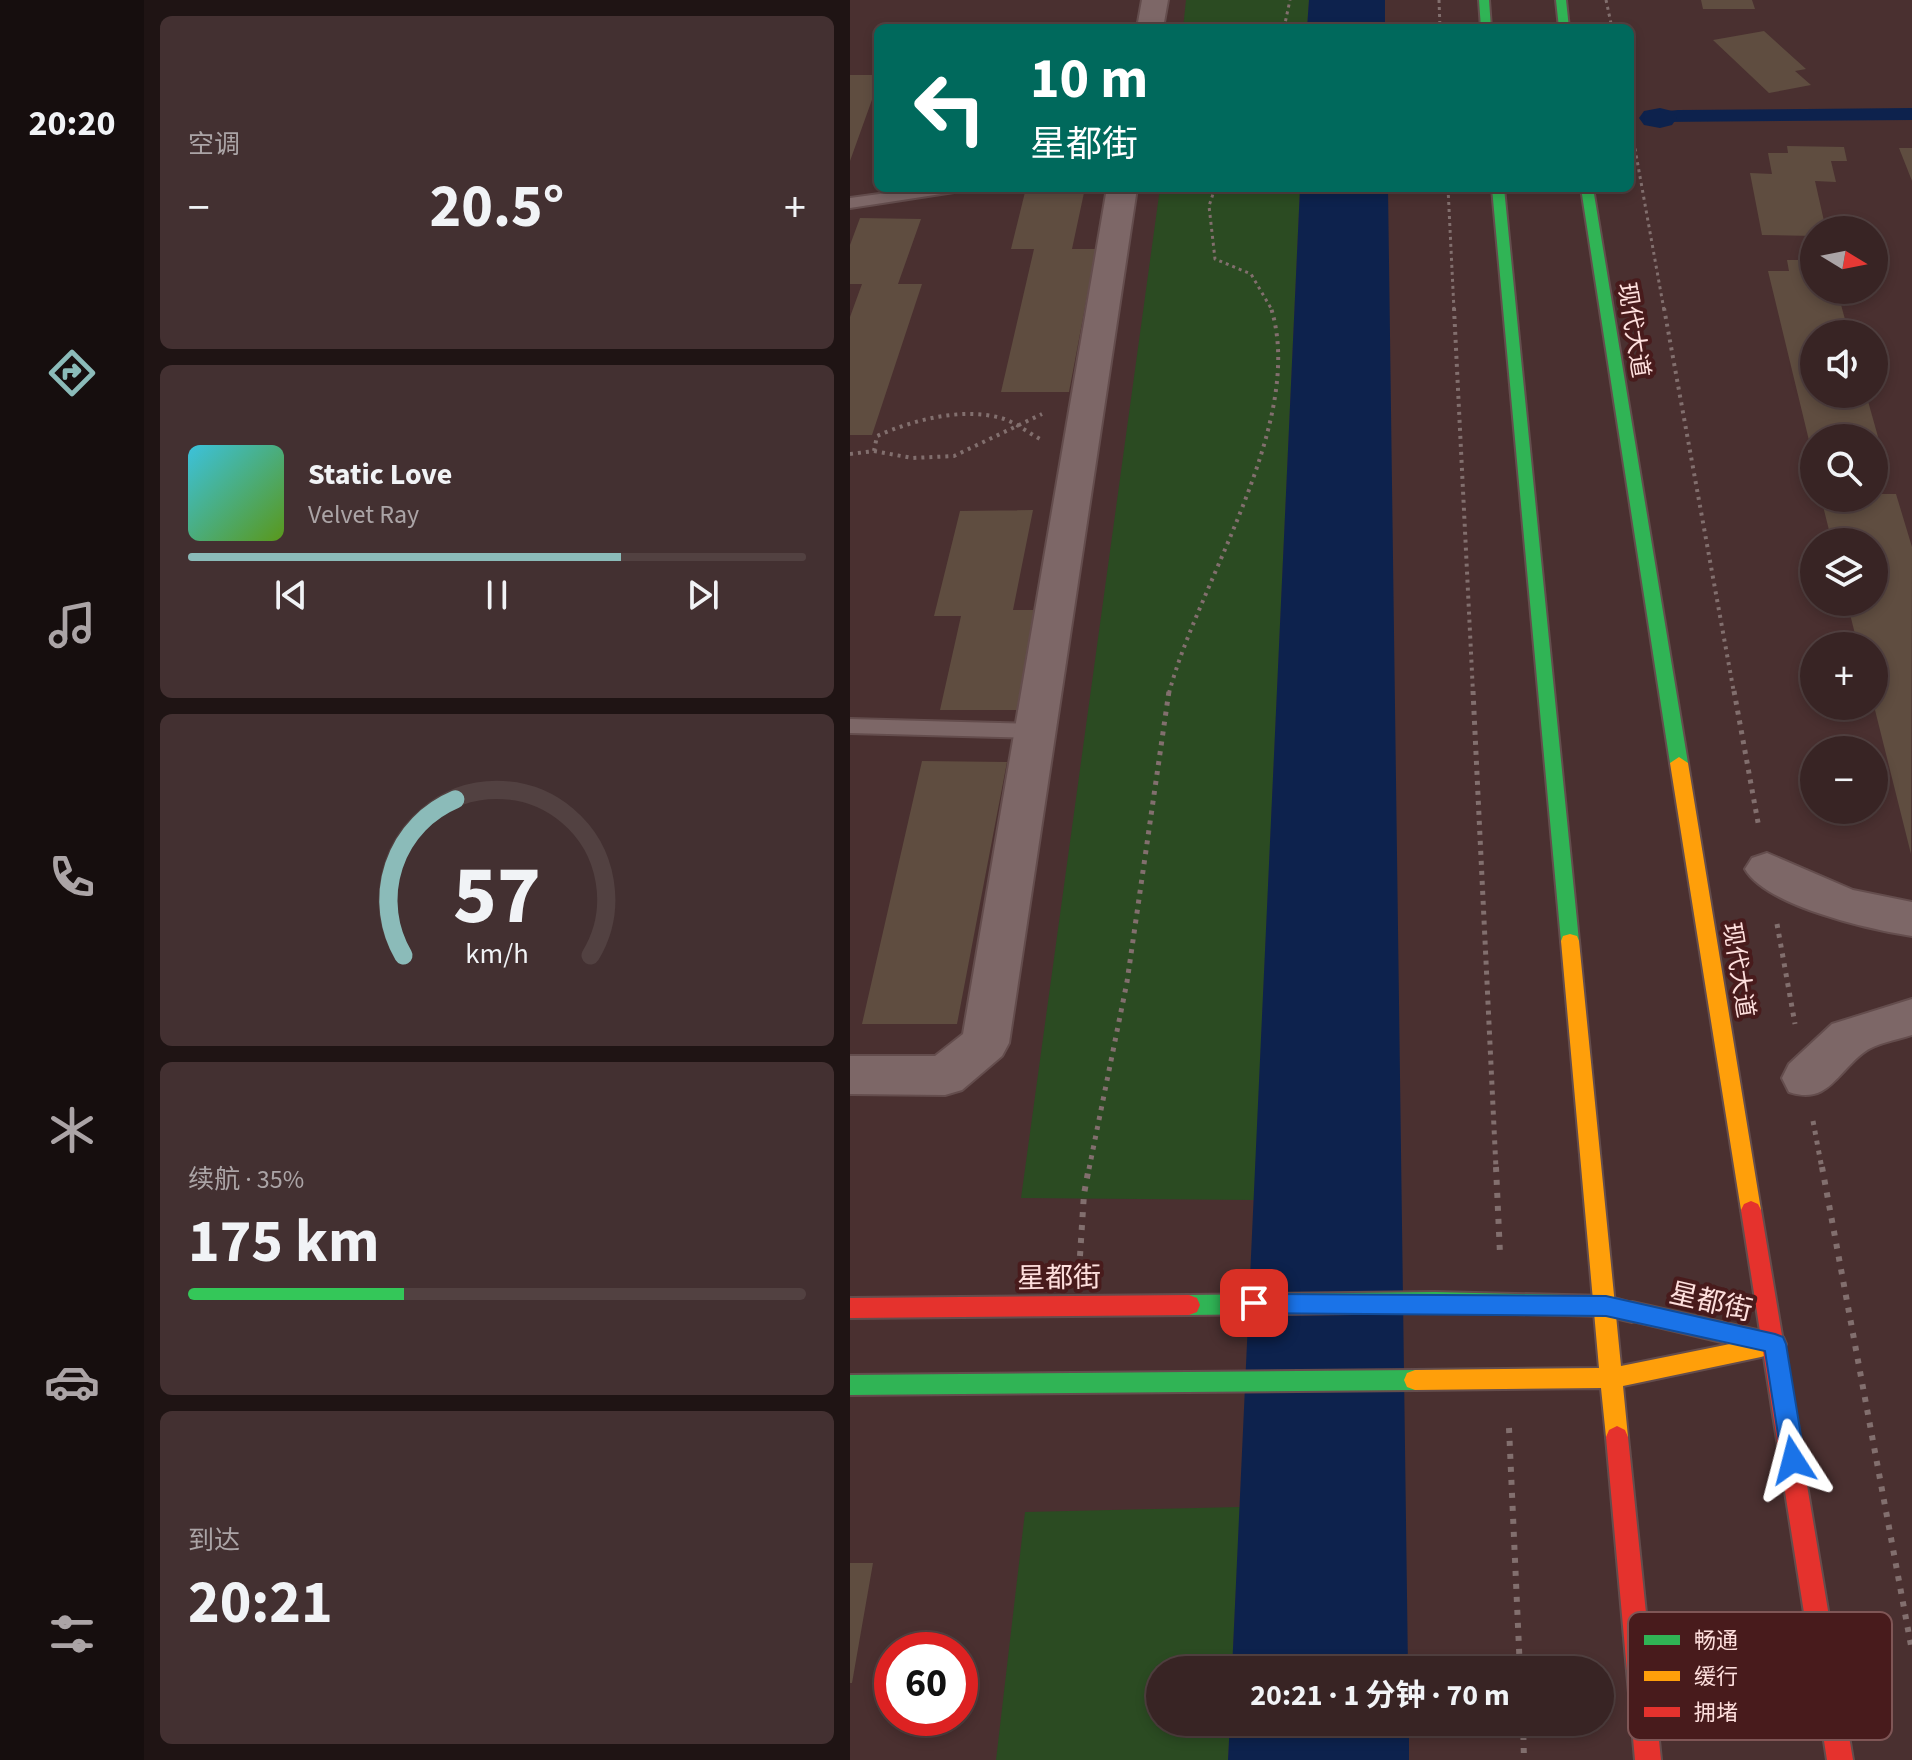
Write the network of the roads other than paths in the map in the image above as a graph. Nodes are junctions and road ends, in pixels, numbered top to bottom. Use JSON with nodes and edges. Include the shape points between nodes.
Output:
{"nodes":[{"id":1,"x":1155,"y":0,"type":"edge"},
{"id":2,"x":1484,"y":0,"type":"edge"},
{"id":3,"x":1561,"y":0,"type":"edge"},
{"id":4,"x":1151,"y":24,"type":"edge"},
{"id":5,"x":1486,"y":24,"type":"edge"},
{"id":6,"x":1564,"y":24,"type":"edge"},
{"id":7,"x":926,"y":192,"type":"edge"},
{"id":8,"x":1121,"y":192,"type":"edge"},
{"id":9,"x":1498,"y":192,"type":"edge"},
{"id":10,"x":1588,"y":192,"type":"edge"},
{"id":11,"x":850,"y":203,"type":"edge"},
{"id":12,"x":850,"y":726,"type":"edge"},
{"id":13,"x":1034,"y":731,"type":"junction"},
{"id":14,"x":1767,"y":869,"type":"dead end"},
{"id":15,"x":1912,"y":919,"type":"edge"},
{"id":16,"x":1912,"y":1017,"type":"edge"},
{"id":17,"x":850,"y":1075,"type":"edge"},
{"id":18,"x":1806,"y":1078,"type":"dead end"},
{"id":19,"x":1606,"y":1306,"type":"junction"},
{"id":20,"x":850,"y":1308,"type":"edge"},
{"id":21,"x":1775,"y":1344,"type":"junction"},
{"id":22,"x":1613,"y":1378,"type":"junction"},
{"id":23,"x":850,"y":1385,"type":"edge"},
{"id":24,"x":1634,"y":1612,"type":"edge"},
{"id":25,"x":1817,"y":1612,"type":"edge"},
{"id":26,"x":1646,"y":1740,"type":"edge"},
{"id":27,"x":1837,"y":1740,"type":"edge"},
{"id":28,"x":1648,"y":1760,"type":"edge"},
{"id":29,"x":1840,"y":1760,"type":"edge"}],
"edges":[{"from":1,"to":4,"type":"street"},
{"from":2,"to":5,"type":"main road"},
{"from":3,"to":6,"type":"main road"},
{"from":7,"to":11,"type":"lane"},
{"from":8,"to":13,"type":"street"},
{"from":9,"to":19,"type":"main road"},
{"from":10,"to":21,"type":"main road","name":"现代大道"},
{"from":12,"to":13,"type":"lane"},
{"from":13,"to":17,"type":"street","via":[[985,1043],[945,1076]]},
{"from":14,"to":15,"type":"street","via":[[1818,897]]},
{"from":16,"to":18,"type":"street","via":[[1849,1037]]},
{"from":19,"to":20,"type":"main road","name":"星都街","via":[[1435,1302]]},
{"from":19,"to":21,"type":"main road","name":"星都街"},
{"from":19,"to":22,"type":"main road"},
{"from":21,"to":22,"type":"main road","name":"星都街"},
{"from":21,"to":25,"type":"main road","name":"现代大道"},
{"from":22,"to":23,"type":"main road","name":"星都街"},
{"from":22,"to":24,"type":"main road"},
{"from":26,"to":28,"type":"main road"},
{"from":27,"to":29,"type":"main road","name":"现代大道"}]}
